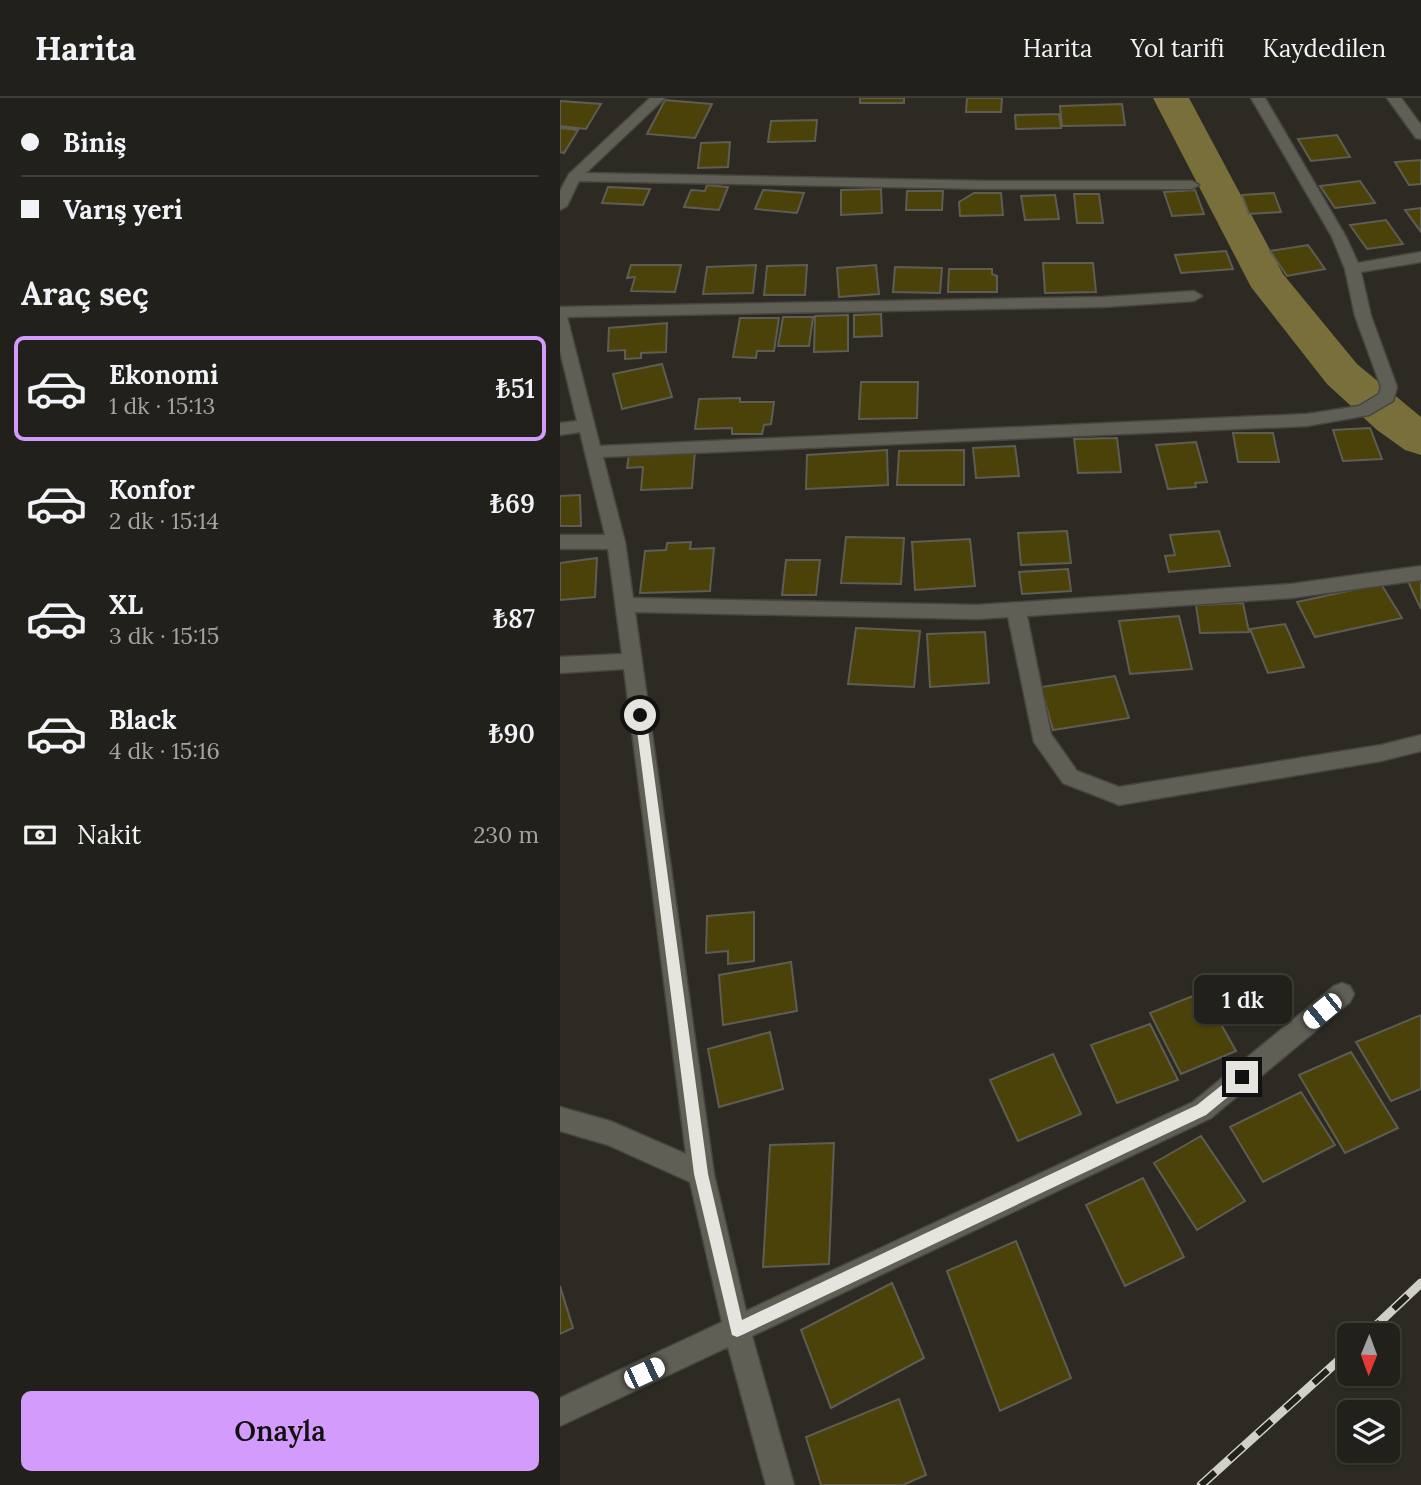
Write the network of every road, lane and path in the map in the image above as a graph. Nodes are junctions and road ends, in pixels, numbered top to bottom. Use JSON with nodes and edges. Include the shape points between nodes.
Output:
{"nodes":[{"id":1,"x":658,"y":98,"type":"edge"},
{"id":2,"x":1258,"y":98,"type":"edge"},
{"id":3,"x":1394,"y":98,"type":"edge"},
{"id":4,"x":1421,"y":135,"type":"edge"},
{"id":5,"x":574,"y":177,"type":"junction"},
{"id":6,"x":1192,"y":185,"type":"dead end"},
{"id":7,"x":560,"y":206,"type":"edge"},
{"id":8,"x":1421,"y":257,"type":"edge"},
{"id":9,"x":1353,"y":269,"type":"junction"},
{"id":10,"x":1194,"y":296,"type":"dead end"},
{"id":11,"x":560,"y":312,"type":"edge"},
{"id":12,"x":560,"y":318,"type":"edge"},
{"id":13,"x":586,"y":425,"type":"junction"},
{"id":14,"x":560,"y":429,"type":"edge"},
{"id":15,"x":593,"y":452,"type":"junction"},
{"id":16,"x":560,"y":542,"type":"edge"},
{"id":17,"x":616,"y":542,"type":"junction"},
{"id":18,"x":1421,"y":573,"type":"edge"},
{"id":19,"x":625,"y":605,"type":"junction"},
{"id":20,"x":1016,"y":609,"type":"junction"},
{"id":21,"x":633,"y":661,"type":"junction"},
{"id":22,"x":560,"y":665,"type":"edge"},
{"id":23,"x":1421,"y":743,"type":"edge"},
{"id":24,"x":1342,"y":995,"type":"dead end"},
{"id":25,"x":560,"y":1119,"type":"edge"},
{"id":26,"x":701,"y":1174,"type":"junction"},
{"id":27,"x":737,"y":1330,"type":"junction"},
{"id":28,"x":560,"y":1412,"type":"edge"},
{"id":29,"x":780,"y":1485,"type":"edge"}],
"edges":[{"from":1,"to":5,"type":"street"},
{"from":2,"to":9,"type":"street"},
{"from":3,"to":4,"type":"street"},
{"from":5,"to":6,"type":"street"},
{"from":5,"to":7,"type":"street"},
{"from":8,"to":9,"type":"street"},
{"from":9,"to":15,"type":"street","via":[[1363,316],[1389,387],[1387,397],[1363,411],[1307,420]]},
{"from":10,"to":11,"type":"street","via":[[1103,302]]},
{"from":12,"to":13,"type":"street"},
{"from":13,"to":14,"type":"street"},
{"from":13,"to":15,"type":"street"},
{"from":15,"to":17,"type":"street"},
{"from":16,"to":17,"type":"street"},
{"from":17,"to":19,"type":"street"},
{"from":18,"to":20,"type":"street","via":[[1292,591]]},
{"from":19,"to":20,"type":"street"},
{"from":19,"to":21,"type":"street"},
{"from":20,"to":23,"type":"street","via":[[1041,736],[1070,777],[1119,796]]},
{"from":21,"to":22,"type":"street"},
{"from":21,"to":26,"type":"street"},
{"from":24,"to":27,"type":"street","via":[[1202,1110]]},
{"from":25,"to":26,"type":"street","via":[[610,1133]]},
{"from":26,"to":27,"type":"street"},
{"from":27,"to":28,"type":"street"},
{"from":27,"to":29,"type":"street"}]}
